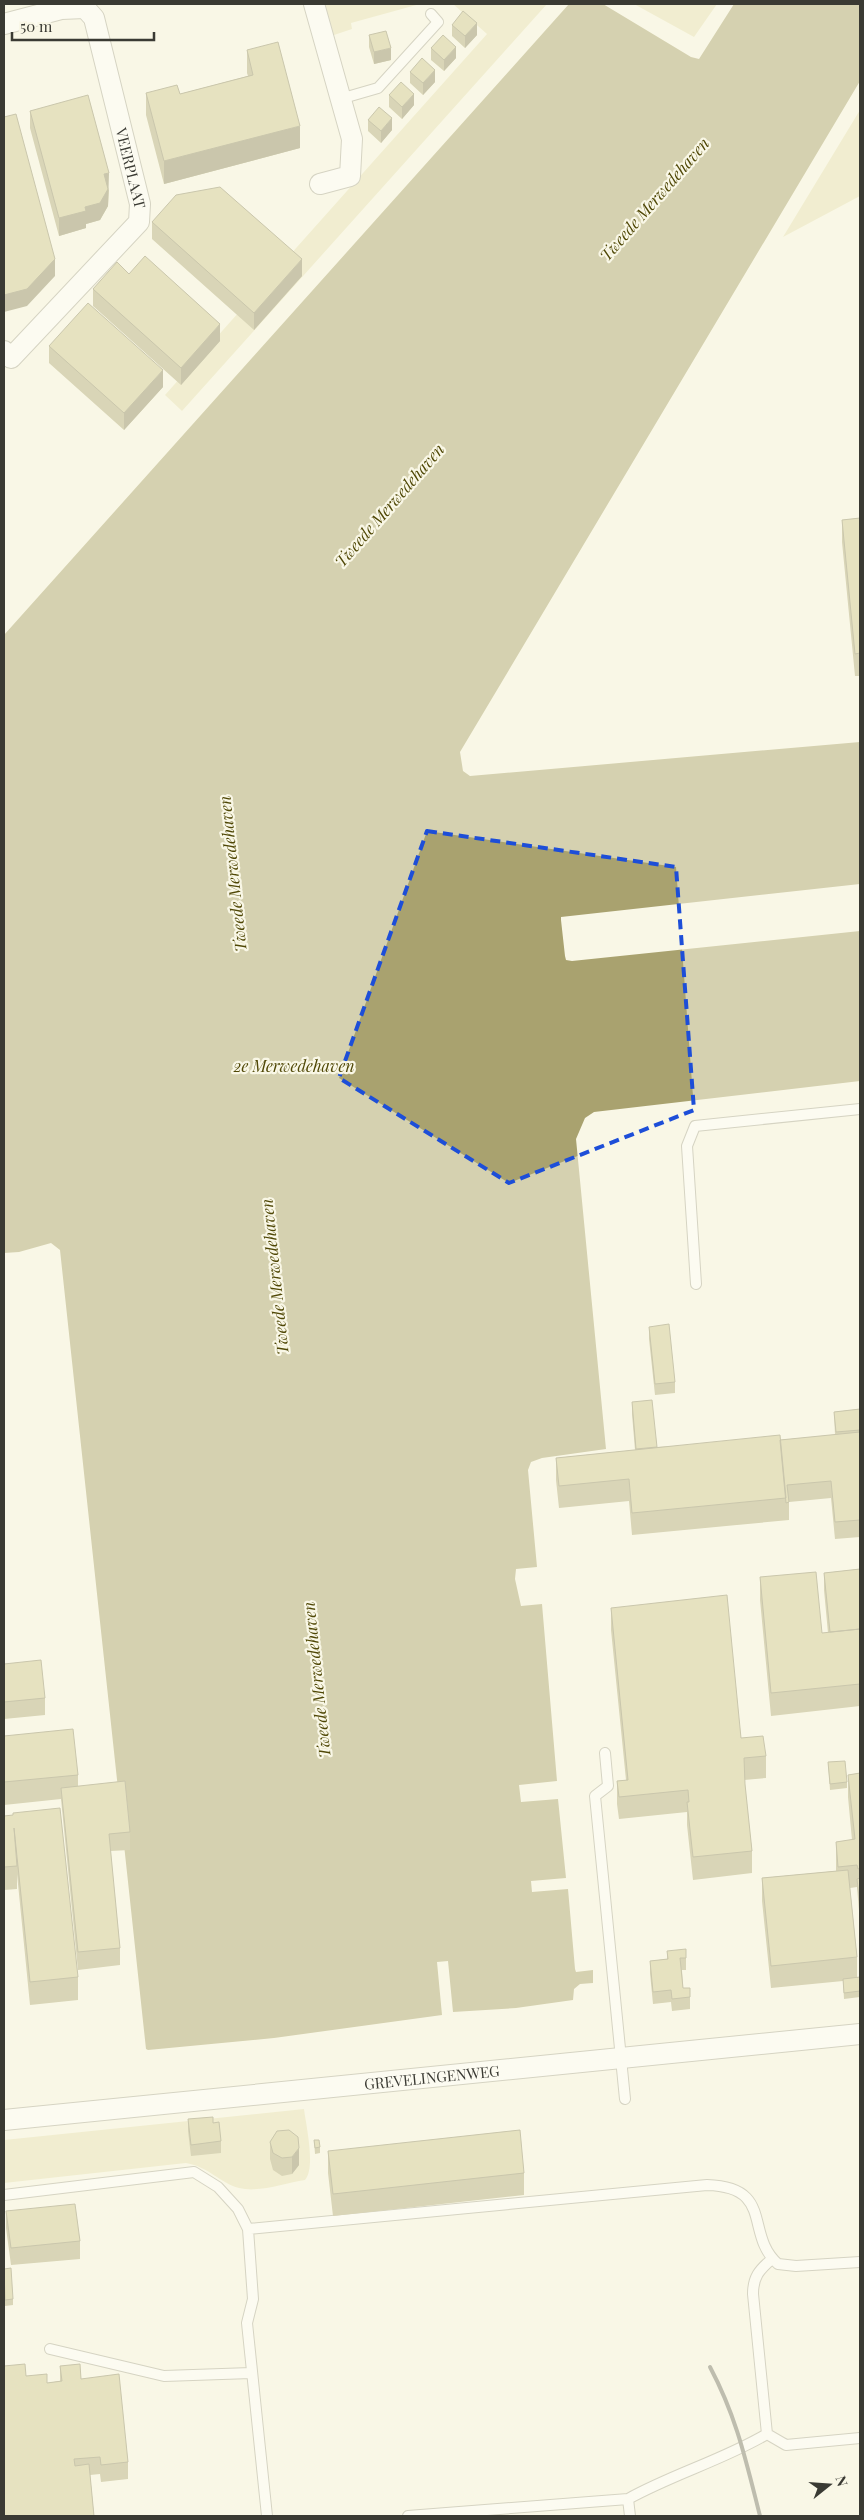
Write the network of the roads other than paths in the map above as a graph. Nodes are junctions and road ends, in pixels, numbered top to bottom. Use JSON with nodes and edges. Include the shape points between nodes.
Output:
{"nodes":[{"id":1,"x":314,"y":4,"type":"edge"},
{"id":2,"x":431,"y":14,"type":"dead end"},
{"id":3,"x":4,"y":24,"type":"edge"},
{"id":4,"x":340,"y":99,"type":"junction"},
{"id":5,"x":320,"y":184,"type":"dead end"},
{"id":6,"x":4,"y":351,"type":"edge"},
{"id":7,"x":860,"y":1109,"type":"edge"},
{"id":8,"x":696,"y":1284,"type":"dead end"},
{"id":9,"x":605,"y":1753,"type":"dead end"},
{"id":10,"x":860,"y":2034,"type":"edge"},
{"id":11,"x":620,"y":2059,"type":"junction"},
{"id":12,"x":625,"y":2099,"type":"dead end"},
{"id":13,"x":4,"y":2120,"type":"edge"},
{"id":14,"x":4,"y":2195,"type":"edge"},
{"id":15,"x":248,"y":2229,"type":"junction"},
{"id":16,"x":772,"y":2259,"type":"junction"},
{"id":17,"x":860,"y":2262,"type":"edge"},
{"id":18,"x":50,"y":2349,"type":"dead end"},
{"id":19,"x":251,"y":2373,"type":"junction"},
{"id":20,"x":767,"y":2434,"type":"junction"},
{"id":21,"x":860,"y":2438,"type":"edge"},
{"id":22,"x":628,"y":2499,"type":"junction"},
{"id":23,"x":267,"y":2516,"type":"edge"},
{"id":24,"x":408,"y":2516,"type":"edge"},
{"id":25,"x":630,"y":2516,"type":"edge"}],
"edges":[{"from":1,"to":4,"type":"street"},
{"from":2,"to":4,"type":"lane","via":[[438,22],[378,88]]},
{"from":3,"to":6,"type":"street","name":"VEERPLAAT","via":[[61,9],[85,8],[94,18],[140,204],[139,222],[11,358]]},
{"from":4,"to":5,"type":"street","via":[[352,138],[350,176]]},
{"from":7,"to":8,"type":"lane","via":[[695,1126],[687,1146]]},
{"from":9,"to":11,"type":"lane","via":[[608,1786],[595,1796]]},
{"from":10,"to":11,"type":"street","name":"GREVELINGENWEG"},
{"from":11,"to":12,"type":"lane"},
{"from":11,"to":13,"type":"street","name":"GREVELINGENWEG"},
{"from":14,"to":15,"type":"lane","via":[[194,2172],[218,2187],[238,2209]]},
{"from":15,"to":16,"type":"lane","via":[[697,2186],[726,2186],[740,2192],[751,2204]]},
{"from":15,"to":19,"type":"lane","via":[[253,2298],[247,2323]]},
{"from":16,"to":17,"type":"lane","via":[[778,2264],[796,2266]]},
{"from":16,"to":20,"type":"lane","via":[[753,2282]]},
{"from":18,"to":19,"type":"lane","via":[[164,2376]]},
{"from":19,"to":23,"type":"lane"},
{"from":20,"to":21,"type":"lane","via":[[786,2446]]},
{"from":20,"to":22,"type":"lane"},
{"from":22,"to":24,"type":"lane"},
{"from":22,"to":25,"type":"lane"}]}
